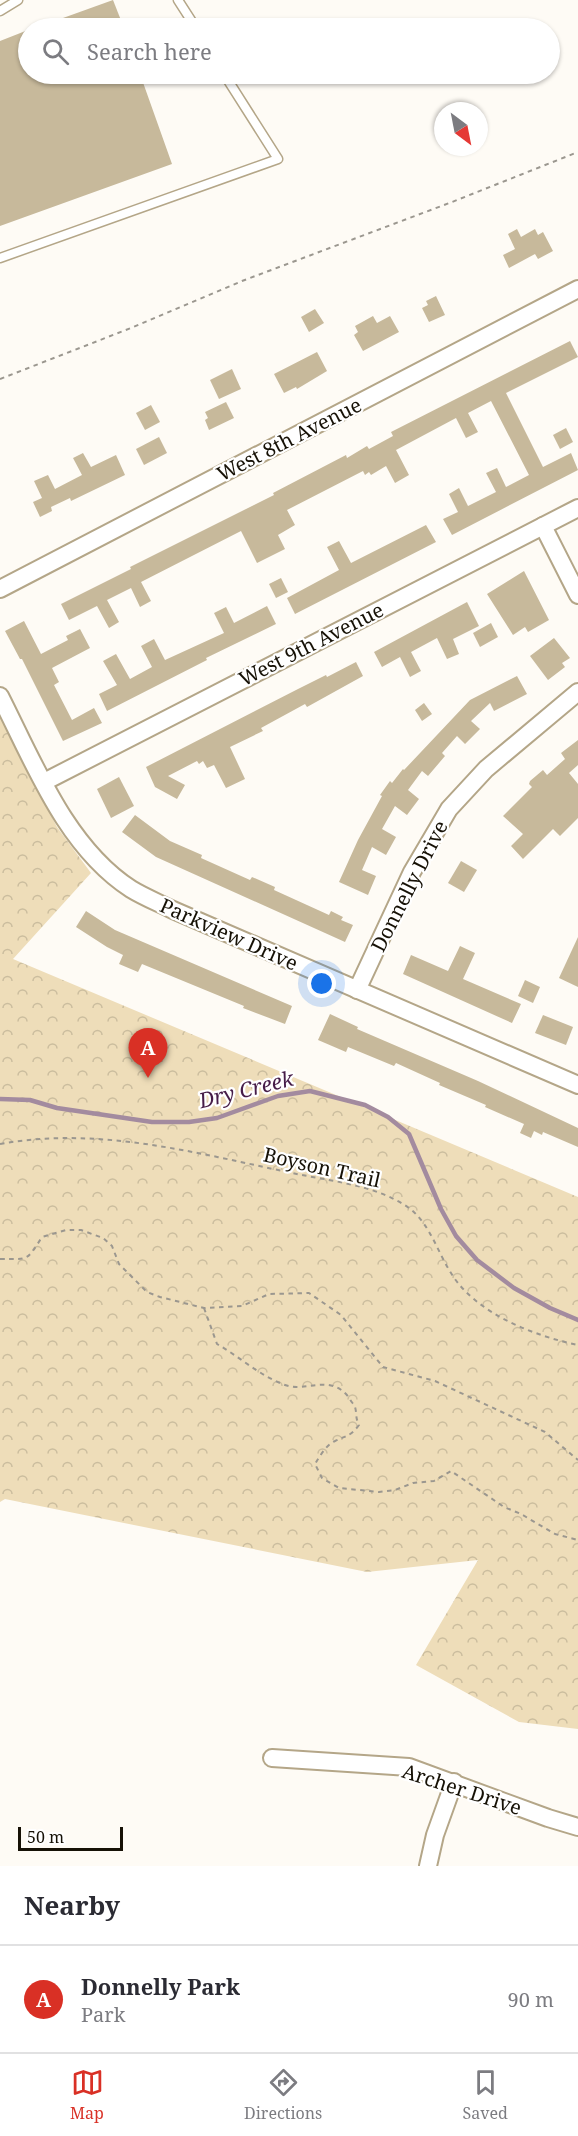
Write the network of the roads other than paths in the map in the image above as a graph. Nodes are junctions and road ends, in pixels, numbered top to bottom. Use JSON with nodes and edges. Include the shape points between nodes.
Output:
{"nodes":[{"id":1,"x":18,"y":0,"type":"edge"},
{"id":2,"x":178,"y":0,"type":"edge"},
{"id":3,"x":1,"y":9,"type":"edge"},
{"id":4,"x":190,"y":18,"type":"edge"},
{"id":5,"x":230,"y":84,"type":"edge"},
{"id":6,"x":0,"y":258,"type":"edge"},
{"id":7,"x":578,"y":289,"type":"edge"},
{"id":8,"x":578,"y":508,"type":"edge"},
{"id":9,"x":543,"y":526,"type":"junction"},
{"id":10,"x":0,"y":589,"type":"edge"},
{"id":11,"x":578,"y":595,"type":"edge"},
{"id":12,"x":578,"y":692,"type":"edge"},
{"id":13,"x":0,"y":696,"type":"edge"},
{"id":14,"x":44,"y":782,"type":"junction"},
{"id":15,"x":357,"y":990,"type":"junction"},
{"id":16,"x":577,"y":1083,"type":"edge"},
{"id":17,"x":272,"y":1758,"type":"dead end"},
{"id":18,"x":454,"y":1782,"type":"junction"},
{"id":19,"x":578,"y":1827,"type":"edge"},
{"id":20,"x":428,"y":1866,"type":"edge"}],
"edges":[{"from":1,"to":3,"type":"lane"},
{"from":2,"to":4,"type":"lane"},
{"from":5,"to":6,"type":"lane","via":[[278,159]]},
{"from":7,"to":10,"type":"street","name":"West 8th Avenue"},
{"from":8,"to":9,"type":"street","name":"West 9th Avenue"},
{"from":9,"to":11,"type":"street"},
{"from":9,"to":14,"type":"street","name":"West 9th Avenue"},
{"from":12,"to":15,"type":"street","name":"Donnelly Drive","via":[[486,769],[449,809],[412,872]]},
{"from":13,"to":14,"type":"street","name":"Parkview Drive"},
{"from":14,"to":15,"type":"street","name":"Parkview Drive","via":[[73,834],[101,865],[131,889]]},
{"from":15,"to":16,"type":"street","name":"Parkview Drive"},
{"from":17,"to":18,"type":"street","name":"Archer Drive","via":[[409,1767]]},
{"from":18,"to":19,"type":"street","name":"Archer Drive"},
{"from":18,"to":20,"type":"street"}]}
